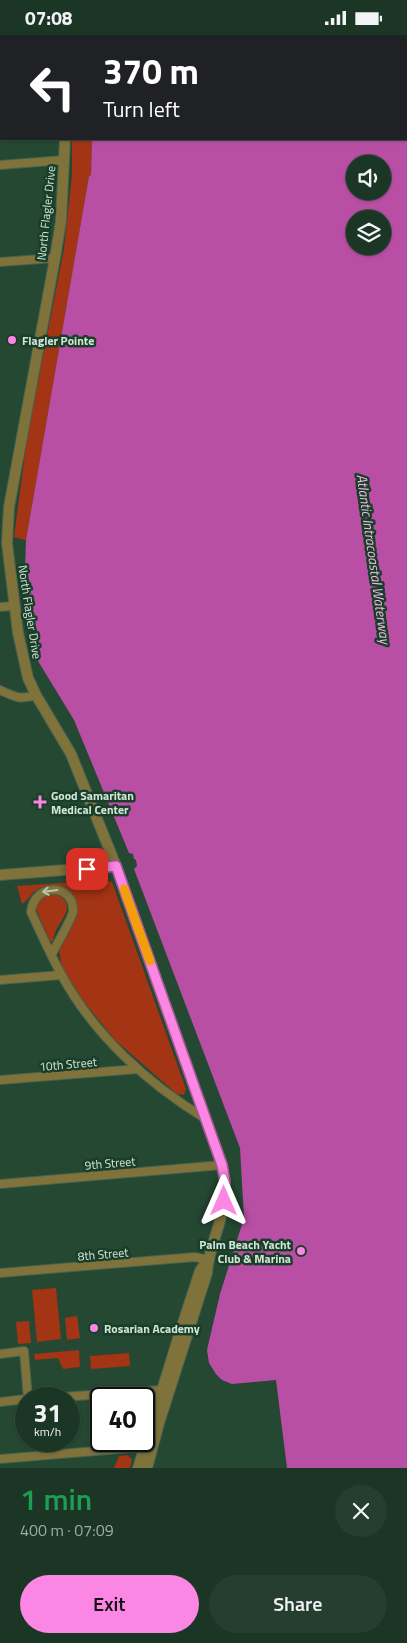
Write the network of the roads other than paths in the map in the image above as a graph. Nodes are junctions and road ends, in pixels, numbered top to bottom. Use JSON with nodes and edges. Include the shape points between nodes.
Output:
{"nodes":[{"id":1,"x":65,"y":140,"type":"edge"},
{"id":2,"x":64,"y":160,"type":"junction"},
{"id":3,"x":0,"y":165,"type":"edge"},
{"id":4,"x":55,"y":258,"type":"junction"},
{"id":5,"x":0,"y":262,"type":"edge"},
{"id":6,"x":4,"y":543,"type":"edge"},
{"id":7,"x":14,"y":606,"type":"junction"},
{"id":8,"x":0,"y":607,"type":"edge"},
{"id":9,"x":0,"y":690,"type":"edge"},
{"id":10,"x":36,"y":695,"type":"junction"},
{"id":11,"x":116,"y":866,"type":"junction"},
{"id":12,"x":0,"y":875,"type":"edge"},
{"id":13,"x":52,"y":954,"type":"junction"},
{"id":14,"x":61,"y":975,"type":"junction"},
{"id":15,"x":0,"y":980,"type":"edge"},
{"id":16,"x":138,"y":1069,"type":"junction"},
{"id":17,"x":0,"y":1080,"type":"edge"},
{"id":18,"x":206,"y":1119,"type":"junction"},
{"id":19,"x":222,"y":1165,"type":"junction"},
{"id":20,"x":0,"y":1184,"type":"edge"},
{"id":21,"x":208,"y":1260,"type":"junction"},
{"id":22,"x":0,"y":1273,"type":"edge"},
{"id":23,"x":0,"y":1354,"type":"edge"},
{"id":24,"x":26,"y":1387,"type":"edge"},
{"id":25,"x":162,"y":1390,"type":"junction"},
{"id":26,"x":80,"y":1396,"type":"edge"},
{"id":27,"x":15,"y":1400,"type":"edge"},
{"id":28,"x":0,"y":1402,"type":"edge"},
{"id":29,"x":155,"y":1412,"type":"edge"},
{"id":30,"x":90,"y":1452,"type":"edge"},
{"id":31,"x":143,"y":1452,"type":"edge"},
{"id":32,"x":0,"y":1459,"type":"edge"},
{"id":33,"x":138,"y":1468,"type":"edge"},
{"id":34,"x":147,"y":1468,"type":"edge"}],
"edges":[{"from":1,"to":2,"type":"street","name":"North Flagler Drive"},
{"from":2,"to":3,"type":"street"},
{"from":2,"to":4,"type":"street","name":"North Flagler Drive","via":[[61,221]]},
{"from":4,"to":5,"type":"street"},
{"from":4,"to":6,"type":"street","name":"North Flagler Drive"},
{"from":6,"to":7,"type":"street","name":"North Flagler Drive"},
{"from":7,"to":8,"type":"street"},
{"from":7,"to":10,"type":"street","name":"North Flagler Drive","via":[[22,655]]},
{"from":9,"to":10,"type":"street","via":[[20,699]]},
{"from":10,"to":11,"type":"street","name":"North Flagler Drive","via":[[70,754]]},
{"from":11,"to":12,"type":"street"},
{"from":11,"to":18,"type":"street","name":"North Flagler Drive"},
{"from":13,"to":13,"type":"street","one_way":true,"via":[[73,913],[67,896],[54,889],[37,896],[31,912]]},
{"from":13,"to":14,"type":"street"},
{"from":14,"to":15,"type":"street"},
{"from":14,"to":16,"type":"street","via":[[99,1029]]},
{"from":16,"to":17,"type":"street","name":"10th Street"},
{"from":16,"to":18,"type":"street","via":[[170,1096]]},
{"from":18,"to":19,"type":"street","name":"North Flagler Drive"},
{"from":19,"to":20,"type":"street","name":"9th Street"},
{"from":19,"to":21,"type":"street","name":"North Flagler Drive","via":[[225,1181],[223,1207]]},
{"from":21,"to":22,"type":"street","name":"8th Street","via":[[195,1257]]},
{"from":21,"to":25,"type":"street","name":"North Flagler Drive","via":[[200,1271]]},
{"from":21,"to":34,"type":"street","name":"North Flagler Drive","via":[[208,1273]]},
{"from":23,"to":24,"type":"street","via":[[24,1351]]},
{"from":25,"to":26,"type":"street"},
{"from":25,"to":29,"type":"street","name":"North Flagler Drive"},
{"from":27,"to":28,"type":"street"},
{"from":30,"to":32,"type":"street"},
{"from":31,"to":33,"type":"street","name":"North Flagler Drive"}]}
